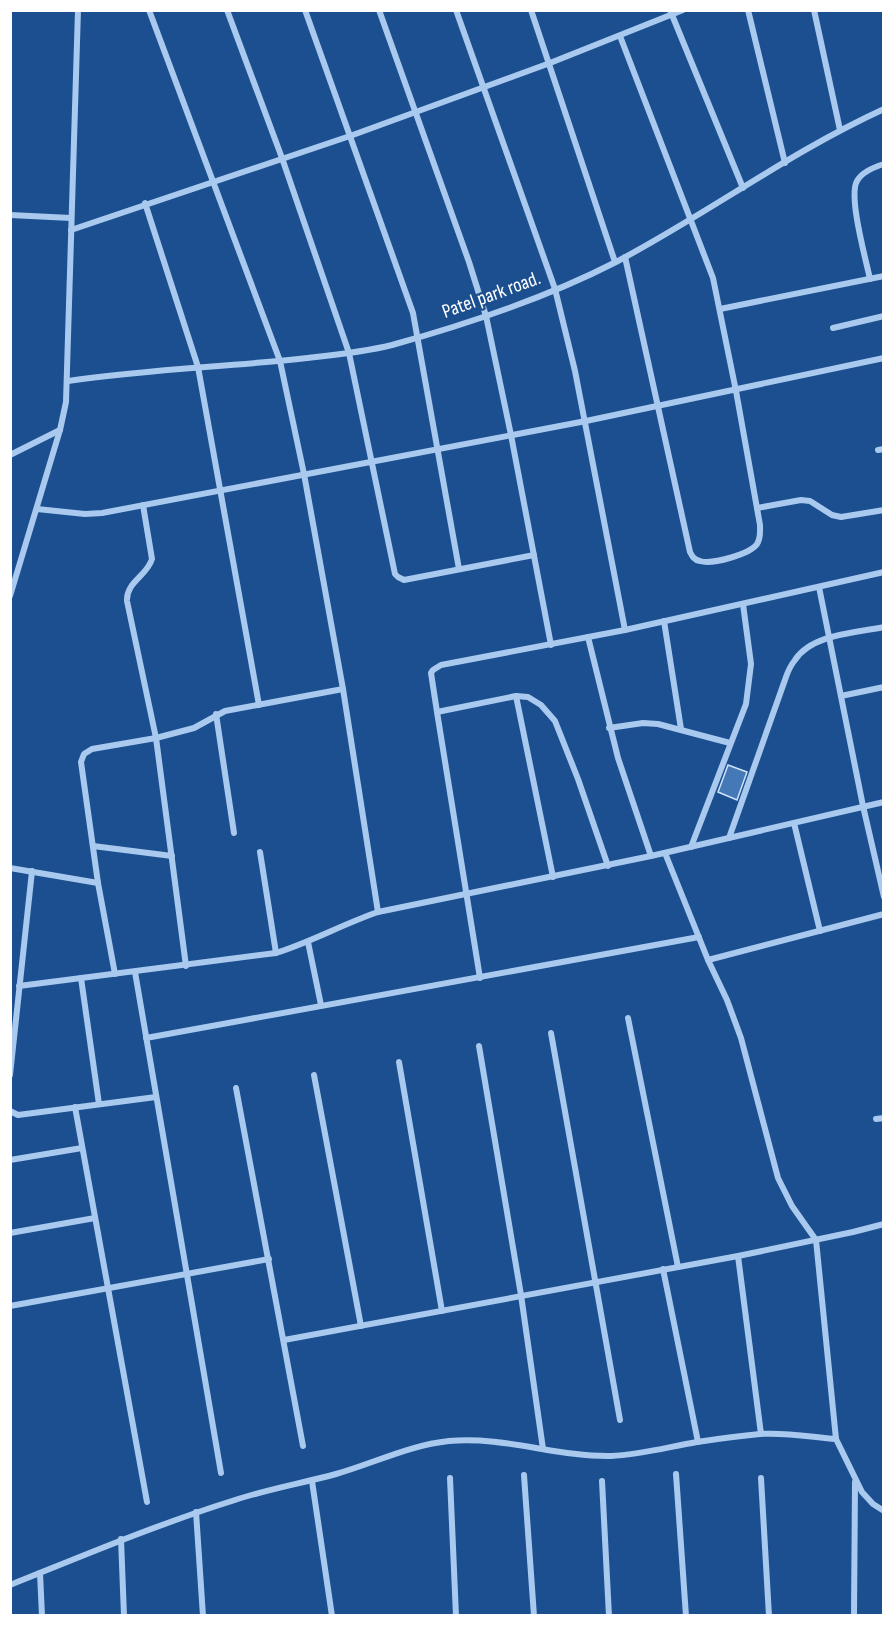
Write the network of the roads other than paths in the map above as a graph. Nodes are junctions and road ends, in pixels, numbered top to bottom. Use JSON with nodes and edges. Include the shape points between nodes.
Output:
{"nodes":[{"id":1,"x":78,"y":10,"type":"edge"},
{"id":2,"x":149,"y":10,"type":"edge"},
{"id":3,"x":227,"y":10,"type":"edge"},
{"id":4,"x":305,"y":10,"type":"edge"},
{"id":5,"x":379,"y":10,"type":"edge"},
{"id":6,"x":456,"y":10,"type":"edge"},
{"id":7,"x":531,"y":10,"type":"edge"},
{"id":8,"x":683,"y":10,"type":"edge"},
{"id":9,"x":748,"y":10,"type":"edge"},
{"id":10,"x":814,"y":10,"type":"edge"},
{"id":11,"x":672,"y":12,"type":"edge"},
{"id":12,"x":620,"y":36,"type":"junction"},
{"id":13,"x":550,"y":63,"type":"junction"},
{"id":14,"x":484,"y":87,"type":"junction"},
{"id":15,"x":884,"y":109,"type":"edge"},
{"id":16,"x":416,"y":112,"type":"junction"},
{"id":17,"x":840,"y":130,"type":"junction"},
{"id":18,"x":350,"y":136,"type":"junction"},
{"id":19,"x":282,"y":158,"type":"junction"},
{"id":20,"x":785,"y":163,"type":"junction"},
{"id":21,"x":884,"y":164,"type":"edge"},
{"id":22,"x":213,"y":181,"type":"junction"},
{"id":23,"x":743,"y":188,"type":"junction"},
{"id":24,"x":145,"y":203,"type":"junction"},
{"id":25,"x":10,"y":215,"type":"edge"},
{"id":26,"x":71,"y":218,"type":"junction"},
{"id":27,"x":690,"y":220,"type":"junction"},
{"id":28,"x":71,"y":230,"type":"junction"},
{"id":29,"x":625,"y":256,"type":"junction"},
{"id":30,"x":615,"y":262,"type":"junction"},
{"id":31,"x":884,"y":276,"type":"edge"},
{"id":32,"x":870,"y":279,"type":"junction"},
{"id":33,"x":555,"y":289,"type":"junction"},
{"id":34,"x":720,"y":309,"type":"junction"},
{"id":35,"x":486,"y":316,"type":"junction"},
{"id":36,"x":884,"y":316,"type":"edge"},
{"id":37,"x":833,"y":327,"type":"dead end"},
{"id":38,"x":419,"y":337,"type":"junction"},
{"id":39,"x":349,"y":353,"type":"junction"},
{"id":40,"x":884,"y":358,"type":"edge"},
{"id":41,"x":280,"y":361,"type":"junction"},
{"id":42,"x":198,"y":368,"type":"junction"},
{"id":43,"x":68,"y":381,"type":"junction"},
{"id":44,"x":736,"y":391,"type":"junction"},
{"id":45,"x":658,"y":406,"type":"junction"},
{"id":46,"x":586,"y":422,"type":"junction"},
{"id":47,"x":60,"y":430,"type":"junction"},
{"id":48,"x":511,"y":435,"type":"junction"},
{"id":49,"x":436,"y":450,"type":"junction"},
{"id":50,"x":10,"y":455,"type":"edge"},
{"id":51,"x":371,"y":462,"type":"junction"},
{"id":52,"x":304,"y":474,"type":"junction"},
{"id":53,"x":219,"y":491,"type":"junction"},
{"id":54,"x":143,"y":505,"type":"junction"},
{"id":55,"x":757,"y":508,"type":"junction"},
{"id":56,"x":37,"y":509,"type":"junction"},
{"id":57,"x":884,"y":510,"type":"edge"},
{"id":58,"x":534,"y":555,"type":"junction"},
{"id":59,"x":459,"y":569,"type":"junction"},
{"id":60,"x":884,"y":572,"type":"edge"},
{"id":61,"x":819,"y":587,"type":"junction"},
{"id":62,"x":10,"y":596,"type":"edge"},
{"id":63,"x":743,"y":604,"type":"junction"},
{"id":64,"x":664,"y":621,"type":"junction"},
{"id":65,"x":884,"y":627,"type":"edge"},
{"id":66,"x":625,"y":630,"type":"junction"},
{"id":67,"x":588,"y":637,"type":"junction"},
{"id":68,"x":829,"y":638,"type":"junction"},
{"id":69,"x":551,"y":645,"type":"junction"},
{"id":70,"x":884,"y":687,"type":"edge"},
{"id":71,"x":343,"y":689,"type":"junction"},
{"id":72,"x":516,"y":696,"type":"junction"},
{"id":73,"x":841,"y":696,"type":"junction"},
{"id":74,"x":260,"y":705,"type":"junction"},
{"id":75,"x":437,"y":712,"type":"junction"},
{"id":76,"x":216,"y":714,"type":"junction"},
{"id":77,"x":609,"y":728,"type":"junction"},
{"id":78,"x":681,"y":729,"type":"junction"},
{"id":79,"x":156,"y":738,"type":"junction"},
{"id":80,"x":730,"y":743,"type":"junction"},
{"id":81,"x":884,"y":802,"type":"edge"},
{"id":82,"x":863,"y":806,"type":"junction"},
{"id":83,"x":794,"y":823,"type":"junction"},
{"id":84,"x":234,"y":833,"type":"dead end"},
{"id":85,"x":729,"y":838,"type":"junction"},
{"id":86,"x":93,"y":846,"type":"junction"},
{"id":87,"x":691,"y":847,"type":"junction"},
{"id":88,"x":260,"y":852,"type":"dead end"},
{"id":89,"x":665,"y":853,"type":"junction"},
{"id":90,"x":172,"y":856,"type":"junction"},
{"id":91,"x":651,"y":856,"type":"junction"},
{"id":92,"x":608,"y":866,"type":"junction"},
{"id":93,"x":10,"y":868,"type":"edge"},
{"id":94,"x":32,"y":871,"type":"junction"},
{"id":95,"x":553,"y":877,"type":"junction"},
{"id":96,"x":98,"y":883,"type":"junction"},
{"id":97,"x":465,"y":893,"type":"junction"},
{"id":98,"x":884,"y":897,"type":"edge"},
{"id":99,"x":378,"y":912,"type":"junction"},
{"id":100,"x":884,"y":914,"type":"edge"},
{"id":101,"x":819,"y":931,"type":"junction"},
{"id":102,"x":699,"y":937,"type":"junction"},
{"id":103,"x":308,"y":942,"type":"junction"},
{"id":104,"x":276,"y":953,"type":"junction"},
{"id":105,"x":708,"y":960,"type":"junction"},
{"id":106,"x":186,"y":966,"type":"junction"},
{"id":107,"x":135,"y":972,"type":"junction"},
{"id":108,"x":115,"y":974,"type":"junction"},
{"id":109,"x":81,"y":978,"type":"junction"},
{"id":110,"x":480,"y":978,"type":"junction"},
{"id":111,"x":19,"y":986,"type":"junction"},
{"id":112,"x":321,"y":1005,"type":"junction"},
{"id":113,"x":628,"y":1018,"type":"dead end"},
{"id":114,"x":551,"y":1033,"type":"dead end"},
{"id":115,"x":146,"y":1038,"type":"junction"},
{"id":116,"x":479,"y":1046,"type":"dead end"},
{"id":117,"x":399,"y":1062,"type":"dead end"},
{"id":118,"x":10,"y":1075,"type":"edge"},
{"id":119,"x":314,"y":1075,"type":"dead end"},
{"id":120,"x":236,"y":1088,"type":"dead end"},
{"id":121,"x":156,"y":1097,"type":"junction"},
{"id":122,"x":99,"y":1104,"type":"junction"},
{"id":123,"x":75,"y":1107,"type":"junction"},
{"id":124,"x":10,"y":1111,"type":"edge"},
{"id":125,"x":884,"y":1118,"type":"edge"},
{"id":126,"x":876,"y":1119,"type":"dead end"},
{"id":127,"x":82,"y":1148,"type":"junction"},
{"id":128,"x":10,"y":1160,"type":"edge"},
{"id":129,"x":94,"y":1218,"type":"junction"},
{"id":130,"x":884,"y":1224,"type":"edge"},
{"id":131,"x":10,"y":1233,"type":"edge"},
{"id":132,"x":816,"y":1240,"type":"junction"},
{"id":133,"x":738,"y":1256,"type":"junction"},
{"id":134,"x":269,"y":1259,"type":"junction"},
{"id":135,"x":678,"y":1267,"type":"junction"},
{"id":136,"x":663,"y":1269,"type":"junction"},
{"id":137,"x":186,"y":1273,"type":"junction"},
{"id":138,"x":595,"y":1281,"type":"junction"},
{"id":139,"x":107,"y":1288,"type":"junction"},
{"id":140,"x":521,"y":1295,"type":"junction"},
{"id":141,"x":10,"y":1306,"type":"edge"},
{"id":142,"x":442,"y":1311,"type":"junction"},
{"id":143,"x":361,"y":1326,"type":"junction"},
{"id":144,"x":284,"y":1340,"type":"junction"},
{"id":145,"x":620,"y":1420,"type":"dead end"},
{"id":146,"x":761,"y":1434,"type":"junction"},
{"id":147,"x":836,"y":1439,"type":"junction"},
{"id":148,"x":698,"y":1442,"type":"junction"},
{"id":149,"x":303,"y":1446,"type":"dead end"},
{"id":150,"x":543,"y":1449,"type":"junction"},
{"id":151,"x":221,"y":1473,"type":"dead end"},
{"id":152,"x":676,"y":1474,"type":"dead end"},
{"id":153,"x":524,"y":1475,"type":"dead end"},
{"id":154,"x":450,"y":1478,"type":"dead end"},
{"id":155,"x":761,"y":1478,"type":"dead end"},
{"id":156,"x":855,"y":1478,"type":"junction"},
{"id":157,"x":312,"y":1481,"type":"junction"},
{"id":158,"x":602,"y":1481,"type":"dead end"},
{"id":159,"x":147,"y":1502,"type":"dead end"},
{"id":160,"x":884,"y":1511,"type":"edge"},
{"id":161,"x":196,"y":1512,"type":"junction"},
{"id":162,"x":121,"y":1539,"type":"junction"},
{"id":163,"x":40,"y":1573,"type":"junction"},
{"id":164,"x":10,"y":1585,"type":"edge"},
{"id":165,"x":42,"y":1616,"type":"edge"},
{"id":166,"x":124,"y":1616,"type":"edge"},
{"id":167,"x":203,"y":1616,"type":"edge"},
{"id":168,"x":332,"y":1616,"type":"edge"},
{"id":169,"x":456,"y":1616,"type":"edge"},
{"id":170,"x":534,"y":1616,"type":"edge"},
{"id":171,"x":609,"y":1616,"type":"edge"},
{"id":172,"x":686,"y":1616,"type":"edge"},
{"id":173,"x":769,"y":1616,"type":"edge"},
{"id":174,"x":854,"y":1616,"type":"edge"}],
"edges":[{"from":1,"to":26,"type":"street"},
{"from":2,"to":22,"type":"street"},
{"from":3,"to":19,"type":"street"},
{"from":4,"to":18,"type":"street"},
{"from":5,"to":16,"type":"street"},
{"from":6,"to":14,"type":"street"},
{"from":7,"to":13,"type":"street"},
{"from":8,"to":11,"type":"street"},
{"from":9,"to":20,"type":"street"},
{"from":10,"to":17,"type":"street"},
{"from":11,"to":12,"type":"street"},
{"from":11,"to":23,"type":"street"},
{"from":12,"to":13,"type":"street"},
{"from":12,"to":27,"type":"street"},
{"from":13,"to":14,"type":"street"},
{"from":13,"to":30,"type":"street"},
{"from":14,"to":16,"type":"street"},
{"from":14,"to":33,"type":"street"},
{"from":15,"to":17,"type":"street","name":"Patel park road."},
{"from":16,"to":18,"type":"street"},
{"from":16,"to":35,"type":"street"},
{"from":17,"to":20,"type":"street","name":"Patel park road."},
{"from":18,"to":19,"type":"street"},
{"from":18,"to":38,"type":"street","via":[[409,297]]},
{"from":19,"to":22,"type":"street"},
{"from":19,"to":39,"type":"street"},
{"from":20,"to":23,"type":"street","name":"Patel park road."},
{"from":21,"to":32,"type":"street","via":[[860,176],[855,184],[856,211]]},
{"from":22,"to":24,"type":"street"},
{"from":22,"to":41,"type":"street"},
{"from":23,"to":27,"type":"street","name":"Patel park road."},
{"from":24,"to":28,"type":"street"},
{"from":24,"to":42,"type":"street"},
{"from":25,"to":26,"type":"street"},
{"from":26,"to":28,"type":"street"},
{"from":27,"to":29,"type":"street","name":"Patel park road."},
{"from":27,"to":34,"type":"street","via":[[713,278]]},
{"from":28,"to":43,"type":"street"},
{"from":29,"to":30,"type":"street","name":"Patel park road."},
{"from":29,"to":45,"type":"street"},
{"from":30,"to":33,"type":"street","name":"Patel park road."},
{"from":31,"to":32,"type":"street"},
{"from":32,"to":34,"type":"street"},
{"from":33,"to":35,"type":"street","name":"Patel park road."},
{"from":33,"to":46,"type":"street"},
{"from":34,"to":44,"type":"street"},
{"from":35,"to":38,"type":"street","name":"Patel park road."},
{"from":35,"to":48,"type":"street"},
{"from":36,"to":37,"type":"street"},
{"from":38,"to":39,"type":"street","name":"Patel park road."},
{"from":38,"to":49,"type":"street"},
{"from":39,"to":41,"type":"street","name":"Patel park road."},
{"from":39,"to":51,"type":"street"},
{"from":40,"to":44,"type":"street"},
{"from":41,"to":42,"type":"street","name":"Patel park road."},
{"from":41,"to":52,"type":"street"},
{"from":42,"to":43,"type":"street","name":"Patel park road."},
{"from":42,"to":53,"type":"street"},
{"from":43,"to":47,"type":"street"},
{"from":44,"to":45,"type":"street"},
{"from":44,"to":55,"type":"street"},
{"from":45,"to":46,"type":"street"},
{"from":45,"to":55,"type":"street","via":[[686,542],[694,559],[714,561],[756,546],[760,538]]},
{"from":46,"to":48,"type":"street"},
{"from":46,"to":66,"type":"street"},
{"from":47,"to":50,"type":"street"},
{"from":47,"to":56,"type":"street"},
{"from":48,"to":49,"type":"street"},
{"from":48,"to":58,"type":"street"},
{"from":49,"to":51,"type":"street"},
{"from":49,"to":59,"type":"street"},
{"from":51,"to":52,"type":"street"},
{"from":51,"to":59,"type":"street","via":[[398,577],[404,580]]},
{"from":52,"to":53,"type":"street"},
{"from":52,"to":71,"type":"street"},
{"from":53,"to":54,"type":"street"},
{"from":53,"to":74,"type":"street"},
{"from":54,"to":56,"type":"street","via":[[93,514]]},
{"from":54,"to":79,"type":"street","via":[[152,559],[127,594]]},
{"from":55,"to":57,"type":"street","via":[[801,500],[841,517]]},
{"from":56,"to":62,"type":"street"},
{"from":58,"to":59,"type":"street"},
{"from":58,"to":69,"type":"street"},
{"from":60,"to":61,"type":"street"},
{"from":61,"to":63,"type":"street"},
{"from":61,"to":68,"type":"street"},
{"from":63,"to":64,"type":"street"},
{"from":63,"to":80,"type":"street","via":[[751,664],[746,704]]},
{"from":64,"to":66,"type":"street"},
{"from":64,"to":78,"type":"street"},
{"from":65,"to":68,"type":"street"},
{"from":66,"to":67,"type":"street"},
{"from":67,"to":69,"type":"street"},
{"from":67,"to":77,"type":"street"},
{"from":68,"to":73,"type":"street"},
{"from":68,"to":85,"type":"street","via":[[808,646],[795,658]]},
{"from":69,"to":75,"type":"street","via":[[436,667],[431,673]]},
{"from":70,"to":73,"type":"street"},
{"from":71,"to":74,"type":"street"},
{"from":71,"to":99,"type":"street"},
{"from":72,"to":75,"type":"street"},
{"from":72,"to":92,"type":"street","via":[[528,697],[541,705],[555,721]]},
{"from":72,"to":95,"type":"street"},
{"from":73,"to":82,"type":"street"},
{"from":74,"to":76,"type":"street"},
{"from":75,"to":97,"type":"street"},
{"from":76,"to":79,"type":"street","via":[[202,726]]},
{"from":76,"to":84,"type":"street"},
{"from":77,"to":78,"type":"street","via":[[643,723]]},
{"from":77,"to":91,"type":"street"},
{"from":78,"to":80,"type":"street"},
{"from":79,"to":86,"type":"street","via":[[92,748],[84,754],[81,762]]},
{"from":79,"to":90,"type":"street"},
{"from":80,"to":87,"type":"street"},
{"from":81,"to":82,"type":"street"},
{"from":82,"to":83,"type":"street"},
{"from":82,"to":98,"type":"street"},
{"from":83,"to":85,"type":"street"},
{"from":83,"to":101,"type":"street"},
{"from":85,"to":87,"type":"street"},
{"from":86,"to":90,"type":"street"},
{"from":86,"to":96,"type":"street"},
{"from":87,"to":89,"type":"street"},
{"from":88,"to":104,"type":"street"},
{"from":89,"to":91,"type":"street"},
{"from":89,"to":102,"type":"street"},
{"from":90,"to":106,"type":"street"},
{"from":91,"to":92,"type":"street"},
{"from":92,"to":95,"type":"street"},
{"from":93,"to":94,"type":"street"},
{"from":94,"to":96,"type":"street"},
{"from":94,"to":111,"type":"street"},
{"from":95,"to":97,"type":"street"},
{"from":96,"to":108,"type":"street"},
{"from":97,"to":99,"type":"street"},
{"from":97,"to":110,"type":"street"},
{"from":99,"to":103,"type":"street"},
{"from":100,"to":101,"type":"street"},
{"from":101,"to":105,"type":"street"},
{"from":102,"to":105,"type":"street"},
{"from":102,"to":110,"type":"street"},
{"from":103,"to":104,"type":"street"},
{"from":103,"to":112,"type":"street"},
{"from":104,"to":106,"type":"street"},
{"from":105,"to":132,"type":"street","via":[[741,1038],[778,1178]]},
{"from":106,"to":107,"type":"street"},
{"from":107,"to":108,"type":"street"},
{"from":107,"to":115,"type":"street"},
{"from":108,"to":109,"type":"street"},
{"from":109,"to":111,"type":"street"},
{"from":109,"to":122,"type":"street"},
{"from":110,"to":112,"type":"street"},
{"from":111,"to":118,"type":"street"},
{"from":112,"to":115,"type":"street"},
{"from":113,"to":135,"type":"street"},
{"from":114,"to":138,"type":"street"},
{"from":115,"to":121,"type":"street"},
{"from":116,"to":140,"type":"street"},
{"from":117,"to":142,"type":"street"},
{"from":119,"to":143,"type":"street"},
{"from":120,"to":134,"type":"street"},
{"from":121,"to":122,"type":"street"},
{"from":121,"to":137,"type":"street"},
{"from":122,"to":123,"type":"street"},
{"from":123,"to":124,"type":"street","via":[[18,1115]]},
{"from":123,"to":127,"type":"street"},
{"from":125,"to":126,"type":"street"},
{"from":127,"to":128,"type":"street"},
{"from":127,"to":129,"type":"street"},
{"from":129,"to":131,"type":"street"},
{"from":129,"to":139,"type":"street"},
{"from":130,"to":132,"type":"street"},
{"from":132,"to":133,"type":"street"},
{"from":132,"to":147,"type":"street"},
{"from":133,"to":135,"type":"street"},
{"from":133,"to":146,"type":"street"},
{"from":134,"to":137,"type":"street"},
{"from":134,"to":144,"type":"street"},
{"from":135,"to":136,"type":"street"},
{"from":136,"to":138,"type":"street"},
{"from":136,"to":148,"type":"street"},
{"from":137,"to":139,"type":"street"},
{"from":137,"to":151,"type":"street"},
{"from":138,"to":140,"type":"street"},
{"from":138,"to":145,"type":"street"},
{"from":139,"to":141,"type":"street"},
{"from":139,"to":159,"type":"street"},
{"from":140,"to":142,"type":"street"},
{"from":140,"to":150,"type":"street"},
{"from":142,"to":143,"type":"street"},
{"from":143,"to":144,"type":"street"},
{"from":144,"to":149,"type":"street"},
{"from":146,"to":147,"type":"street"},
{"from":146,"to":148,"type":"street"},
{"from":147,"to":156,"type":"street"},
{"from":148,"to":150,"type":"street","via":[[612,1456]]},
{"from":150,"to":157,"type":"street","via":[[473,1440],[447,1441]]},
{"from":152,"to":172,"type":"street"},
{"from":153,"to":170,"type":"street"},
{"from":154,"to":169,"type":"street"},
{"from":155,"to":173,"type":"street"},
{"from":156,"to":160,"type":"street","via":[[862,1492]]},
{"from":156,"to":174,"type":"street"},
{"from":157,"to":161,"type":"street"},
{"from":157,"to":168,"type":"street"},
{"from":158,"to":171,"type":"street"},
{"from":161,"to":162,"type":"street"},
{"from":161,"to":167,"type":"street"},
{"from":162,"to":163,"type":"street"},
{"from":162,"to":166,"type":"street"},
{"from":163,"to":164,"type":"street"},
{"from":163,"to":165,"type":"street"}]}
